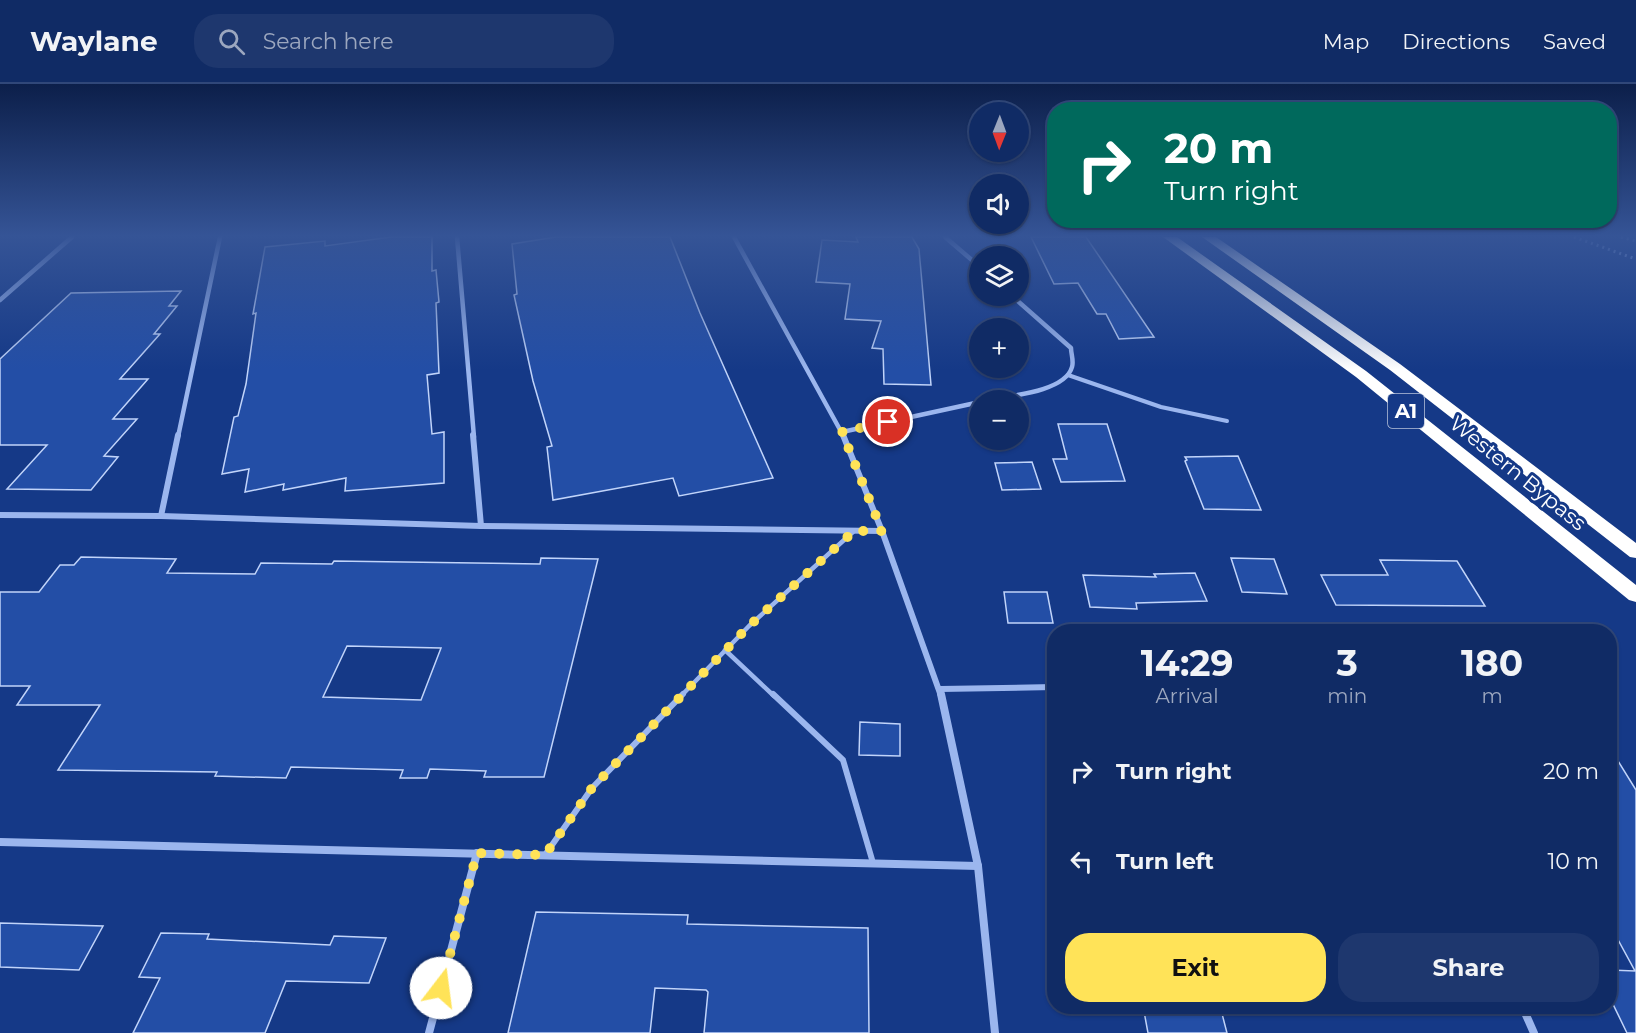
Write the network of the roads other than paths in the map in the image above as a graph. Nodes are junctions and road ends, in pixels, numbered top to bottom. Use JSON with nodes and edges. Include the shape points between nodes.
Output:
{"nodes":[{"id":1,"x":20,"y":281,"type":"edge"},
{"id":2,"x":211,"y":281,"type":"edge"},
{"id":3,"x":462,"y":281,"type":"edge"},
{"id":4,"x":759,"y":281,"type":"edge"},
{"id":5,"x":1231,"y":281,"type":"edge"},
{"id":6,"x":1272,"y":281,"type":"edge"},
{"id":7,"x":2,"y":297,"type":"edge"},
{"id":8,"x":1023,"y":306,"type":"edge"},
{"id":9,"x":1068,"y":375,"type":"junction"},
{"id":10,"x":1029,"y":391,"type":"edge"},
{"id":11,"x":969,"y":404,"type":"edge"},
{"id":12,"x":1227,"y":421,"type":"dead end"},
{"id":13,"x":842,"y":432,"type":"junction"},
{"id":14,"x":0,"y":514,"type":"edge"},
{"id":15,"x":161,"y":516,"type":"junction"},
{"id":16,"x":481,"y":526,"type":"junction"},
{"id":17,"x":854,"y":531,"type":"junction"},
{"id":18,"x":882,"y":531,"type":"junction"},
{"id":19,"x":1636,"y":552,"type":"edge"},
{"id":20,"x":1636,"y":595,"type":"edge"},
{"id":21,"x":725,"y":650,"type":"junction"},
{"id":22,"x":1047,"y":687,"type":"edge"},
{"id":23,"x":940,"y":689,"type":"junction"},
{"id":24,"x":0,"y":842,"type":"edge"},
{"id":25,"x":477,"y":853,"type":"junction"},
{"id":26,"x":545,"y":855,"type":"junction"},
{"id":27,"x":873,"y":863,"type":"junction"},
{"id":28,"x":978,"y":866,"type":"junction"},
{"id":29,"x":1526,"y":1014,"type":"edge"},
{"id":30,"x":429,"y":1033,"type":"edge"},
{"id":31,"x":995,"y":1033,"type":"edge"},
{"id":32,"x":1534,"y":1033,"type":"edge"}],
"edges":[{"from":1,"to":7,"type":"street"},
{"from":2,"to":15,"type":"street"},
{"from":3,"to":16,"type":"street"},
{"from":4,"to":13,"type":"street"},
{"from":5,"to":20,"type":"highway","name":"Western Bypass","number":"A1","via":[[1361,374]]},
{"from":6,"to":19,"type":"highway","name":"Western Bypass","number":"A1","via":[[1395,367]]},
{"from":8,"to":9,"type":"street","via":[[1071,348],[1073,364]]},
{"from":9,"to":10,"type":"street","via":[[1056,385]]},
{"from":9,"to":12,"type":"lane","via":[[1161,407]]},
{"from":11,"to":13,"type":"street"},
{"from":13,"to":18,"type":"street"},
{"from":14,"to":15,"type":"street"},
{"from":15,"to":16,"type":"street"},
{"from":16,"to":17,"type":"street"},
{"from":17,"to":18,"type":"street"},
{"from":17,"to":21,"type":"lane"},
{"from":18,"to":23,"type":"street"},
{"from":21,"to":26,"type":"lane","via":[[592,788]]},
{"from":21,"to":27,"type":"lane","via":[[843,760]]},
{"from":22,"to":23,"type":"street"},
{"from":23,"to":28,"type":"street"},
{"from":24,"to":25,"type":"street"},
{"from":25,"to":26,"type":"street"},
{"from":25,"to":30,"type":"street"},
{"from":26,"to":27,"type":"street"},
{"from":27,"to":28,"type":"street"},
{"from":28,"to":31,"type":"street"},
{"from":29,"to":32,"type":"street"}]}
